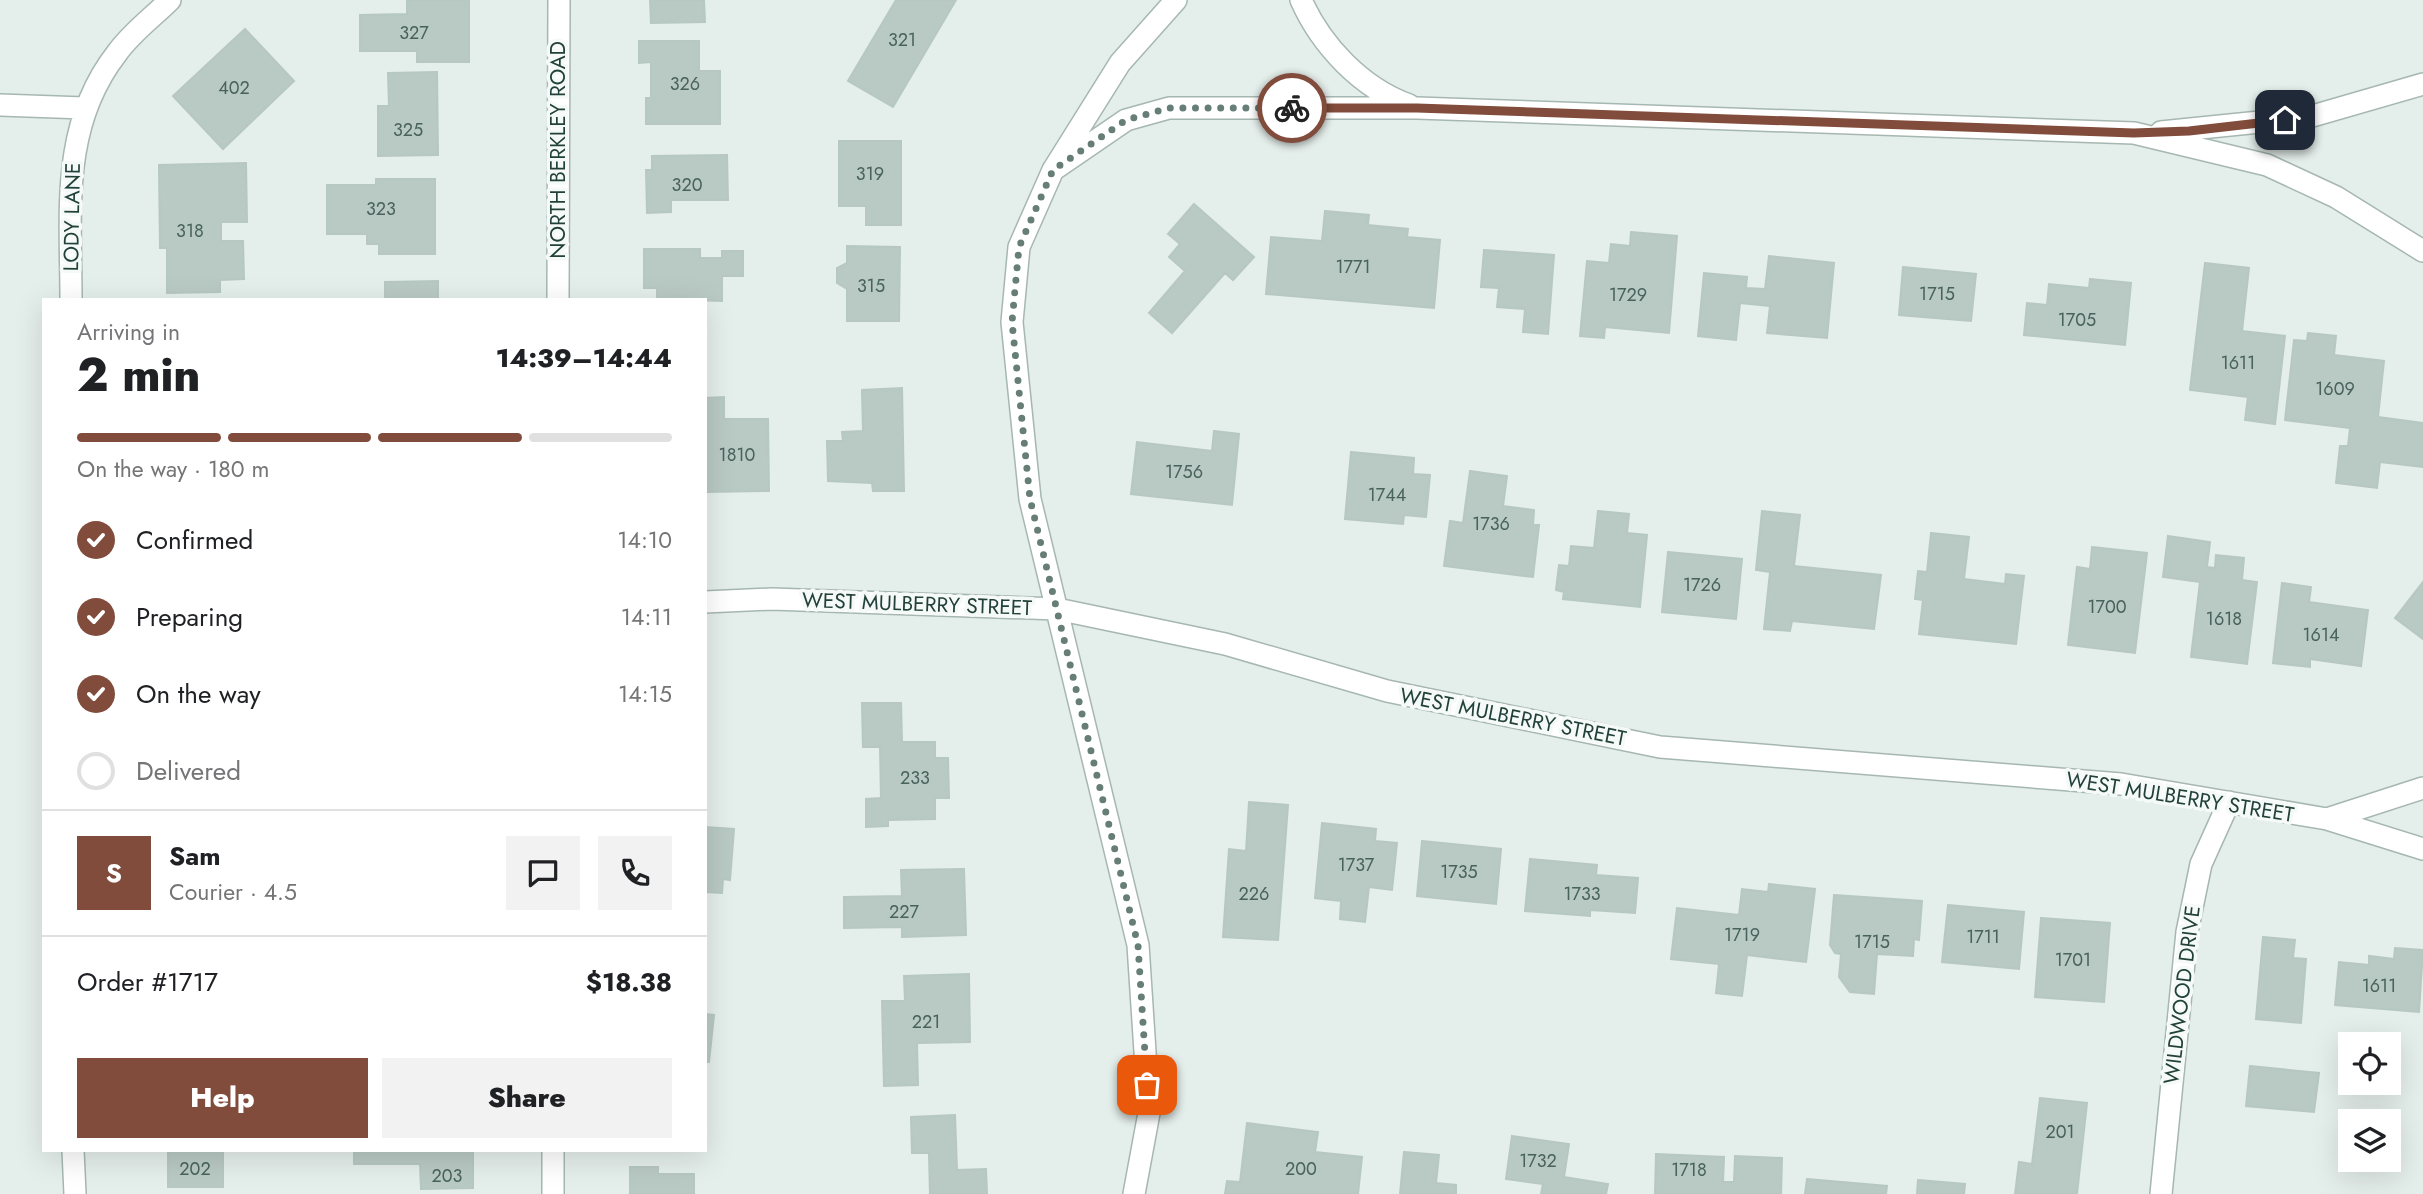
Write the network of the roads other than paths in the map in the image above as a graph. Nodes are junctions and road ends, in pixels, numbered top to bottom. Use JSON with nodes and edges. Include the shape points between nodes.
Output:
{"nodes":[{"id":1,"x":170,"y":0,"type":"edge"},
{"id":2,"x":559,"y":0,"type":"edge"},
{"id":3,"x":1176,"y":0,"type":"edge"},
{"id":4,"x":1301,"y":0,"type":"edge"},
{"id":5,"x":2423,"y":84,"type":"edge"},
{"id":6,"x":0,"y":105,"type":"edge"},
{"id":7,"x":84,"y":108,"type":"junction"},
{"id":8,"x":1417,"y":108,"type":"junction"},
{"id":9,"x":2134,"y":133,"type":"junction"},
{"id":10,"x":1053,"y":170,"type":"junction"},
{"id":11,"x":2423,"y":251,"type":"edge"},
{"id":12,"x":71,"y":298,"type":"edge"},
{"id":13,"x":558,"y":298,"type":"edge"},
{"id":14,"x":707,"y":603,"type":"edge"},
{"id":15,"x":1057,"y":609,"type":"junction"},
{"id":16,"x":2423,"y":788,"type":"edge"},
{"id":17,"x":2229,"y":802,"type":"junction"},
{"id":18,"x":2327,"y":819,"type":"junction"},
{"id":19,"x":2423,"y":849,"type":"edge"},
{"id":20,"x":73,"y":1152,"type":"edge"},
{"id":21,"x":553,"y":1152,"type":"edge"},
{"id":22,"x":75,"y":1194,"type":"edge"},
{"id":23,"x":553,"y":1194,"type":"edge"},
{"id":24,"x":1134,"y":1194,"type":"edge"},
{"id":25,"x":2161,"y":1194,"type":"edge"}],
"edges":[{"from":1,"to":7,"type":"street","name":"LODY LANE","via":[[117,52]]},
{"from":2,"to":13,"type":"street","name":"NORTH BERKLEY ROAD"},
{"from":3,"to":10,"type":"street","via":[[1120,63]]},
{"from":4,"to":8,"type":"street","via":[[1339,59],[1391,99]]},
{"from":5,"to":9,"type":"street","via":[[2309,117]]},
{"from":6,"to":7,"type":"street"},
{"from":7,"to":12,"type":"street","name":"LODY LANE","via":[[72,156]]},
{"from":8,"to":9,"type":"street"},
{"from":8,"to":10,"type":"street","via":[[1169,108],[1126,120]]},
{"from":9,"to":11,"type":"street","via":[[2267,165],[2336,197]]},
{"from":10,"to":15,"type":"street","via":[[1019,247],[1012,322],[1030,499]]},
{"from":14,"to":15,"type":"street","name":"WEST MULBERRY STREET","via":[[772,598]]},
{"from":15,"to":17,"type":"street","name":"WEST MULBERRY STREET","via":[[1225,644],[1387,691],[1660,747],[2122,784]]},
{"from":15,"to":24,"type":"street","via":[[1138,945],[1150,1113]]},
{"from":16,"to":18,"type":"street","name":"WEST MULBERRY STREET"},
{"from":17,"to":18,"type":"street","name":"WEST MULBERRY STREET"},
{"from":17,"to":25,"type":"street","name":"WILDWOOD DRIVE","via":[[2201,864],[2187,932]]},
{"from":18,"to":19,"type":"street","name":"WEST MULBERRY STREET"},
{"from":20,"to":22,"type":"street"},
{"from":21,"to":23,"type":"street"}]}
